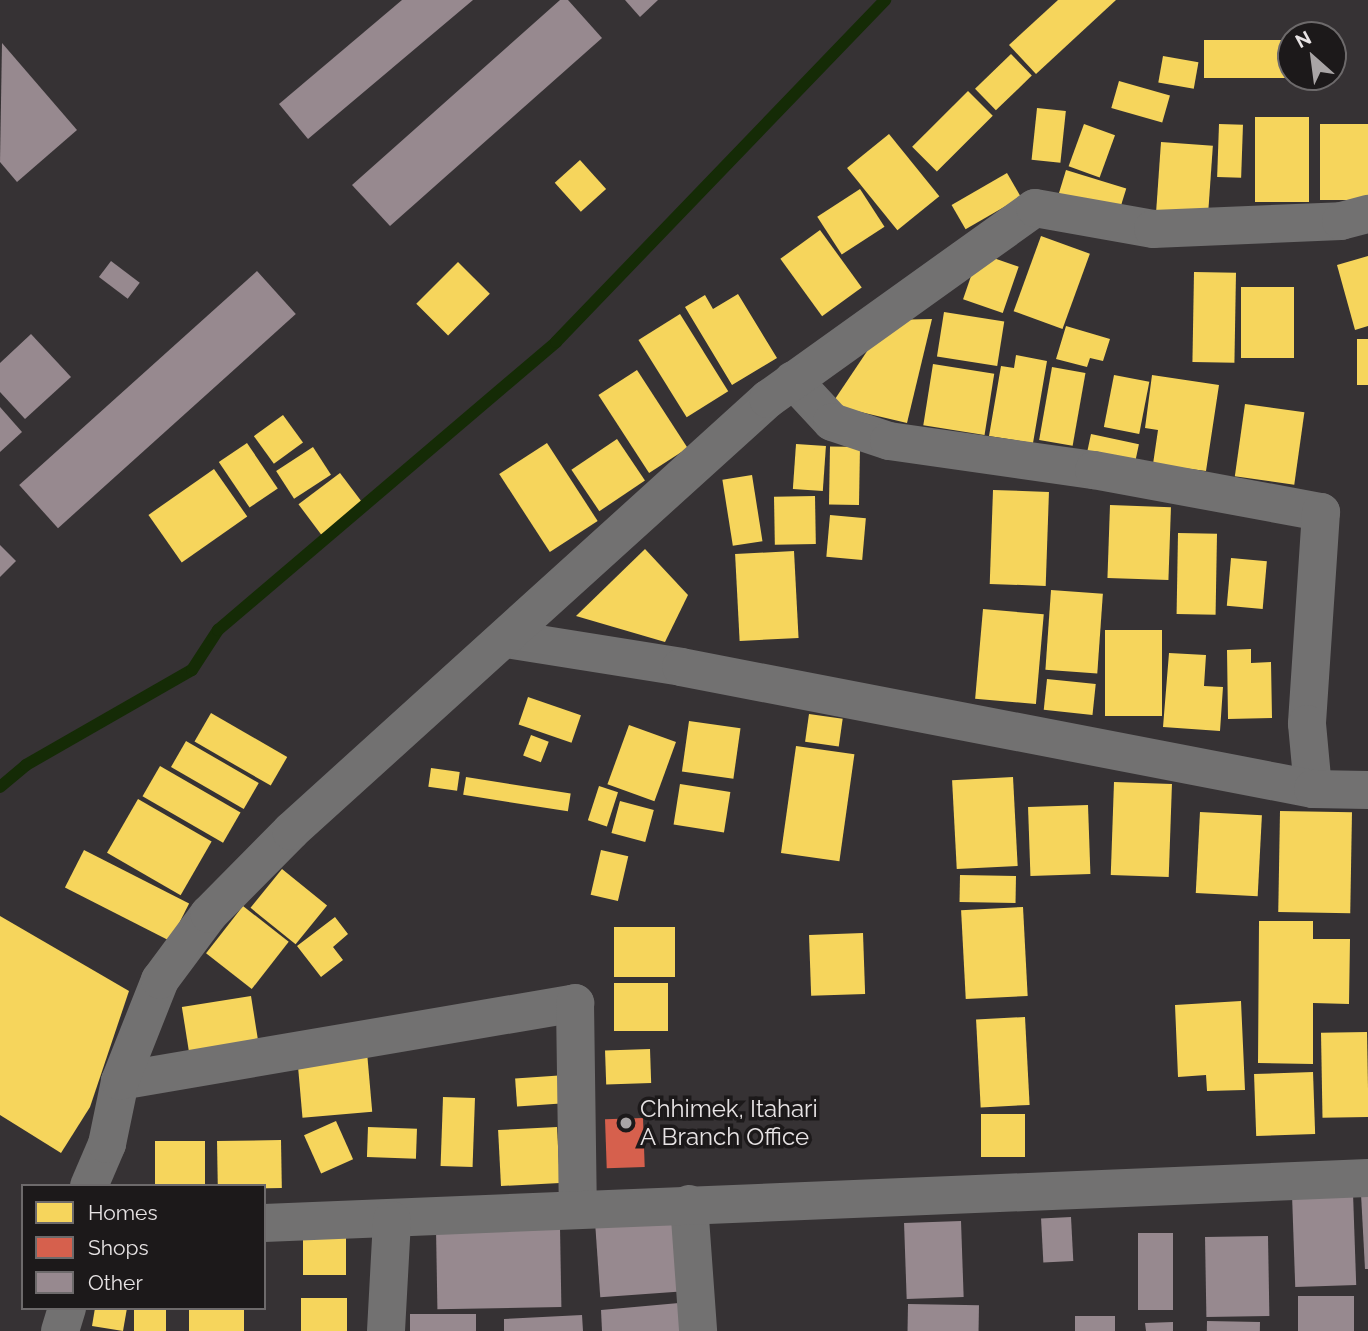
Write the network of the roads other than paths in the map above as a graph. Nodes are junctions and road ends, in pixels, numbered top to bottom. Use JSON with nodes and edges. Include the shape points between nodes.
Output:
{"nodes":[{"id":1,"x":1368,"y":214,"type":"edge"},
{"id":2,"x":793,"y":380,"type":"junction"},
{"id":3,"x":507,"y":639,"type":"junction"},
{"id":4,"x":1312,"y":789,"type":"junction"},
{"id":5,"x":1368,"y":790,"type":"edge"},
{"id":6,"x":120,"y":1081,"type":"junction"},
{"id":7,"x":1368,"y":1178,"type":"edge"},
{"id":8,"x":90,"y":1184,"type":"edge"},
{"id":9,"x":690,"y":1204,"type":"junction"},
{"id":10,"x":578,"y":1210,"type":"junction"},
{"id":11,"x":392,"y":1220,"type":"junction"},
{"id":12,"x":266,"y":1223,"type":"edge"},
{"id":13,"x":65,"y":1310,"type":"edge"},
{"id":14,"x":60,"y":1331,"type":"edge"},
{"id":15,"x":386,"y":1331,"type":"edge"},
{"id":16,"x":698,"y":1331,"type":"edge"}],
"edges":[{"from":1,"to":2,"type":"street","via":[[1341,221],[1153,229],[1035,208]]},
{"from":2,"to":3,"type":"street"},
{"from":2,"to":4,"type":"street","via":[[832,422],[889,441],[1094,470],[1321,512],[1307,724]]},
{"from":3,"to":4,"type":"street","via":[[695,670]]},
{"from":3,"to":6,"type":"street","via":[[291,831],[209,914],[160,980]]},
{"from":4,"to":5,"type":"street"},
{"from":6,"to":8,"type":"street","via":[[107,1144]]},
{"from":6,"to":10,"type":"street","via":[[575,1003]]},
{"from":7,"to":9,"type":"street"},
{"from":9,"to":10,"type":"street"},
{"from":9,"to":16,"type":"street"},
{"from":10,"to":11,"type":"street"},
{"from":11,"to":12,"type":"street"},
{"from":11,"to":15,"type":"street"},
{"from":13,"to":14,"type":"street"}]}
